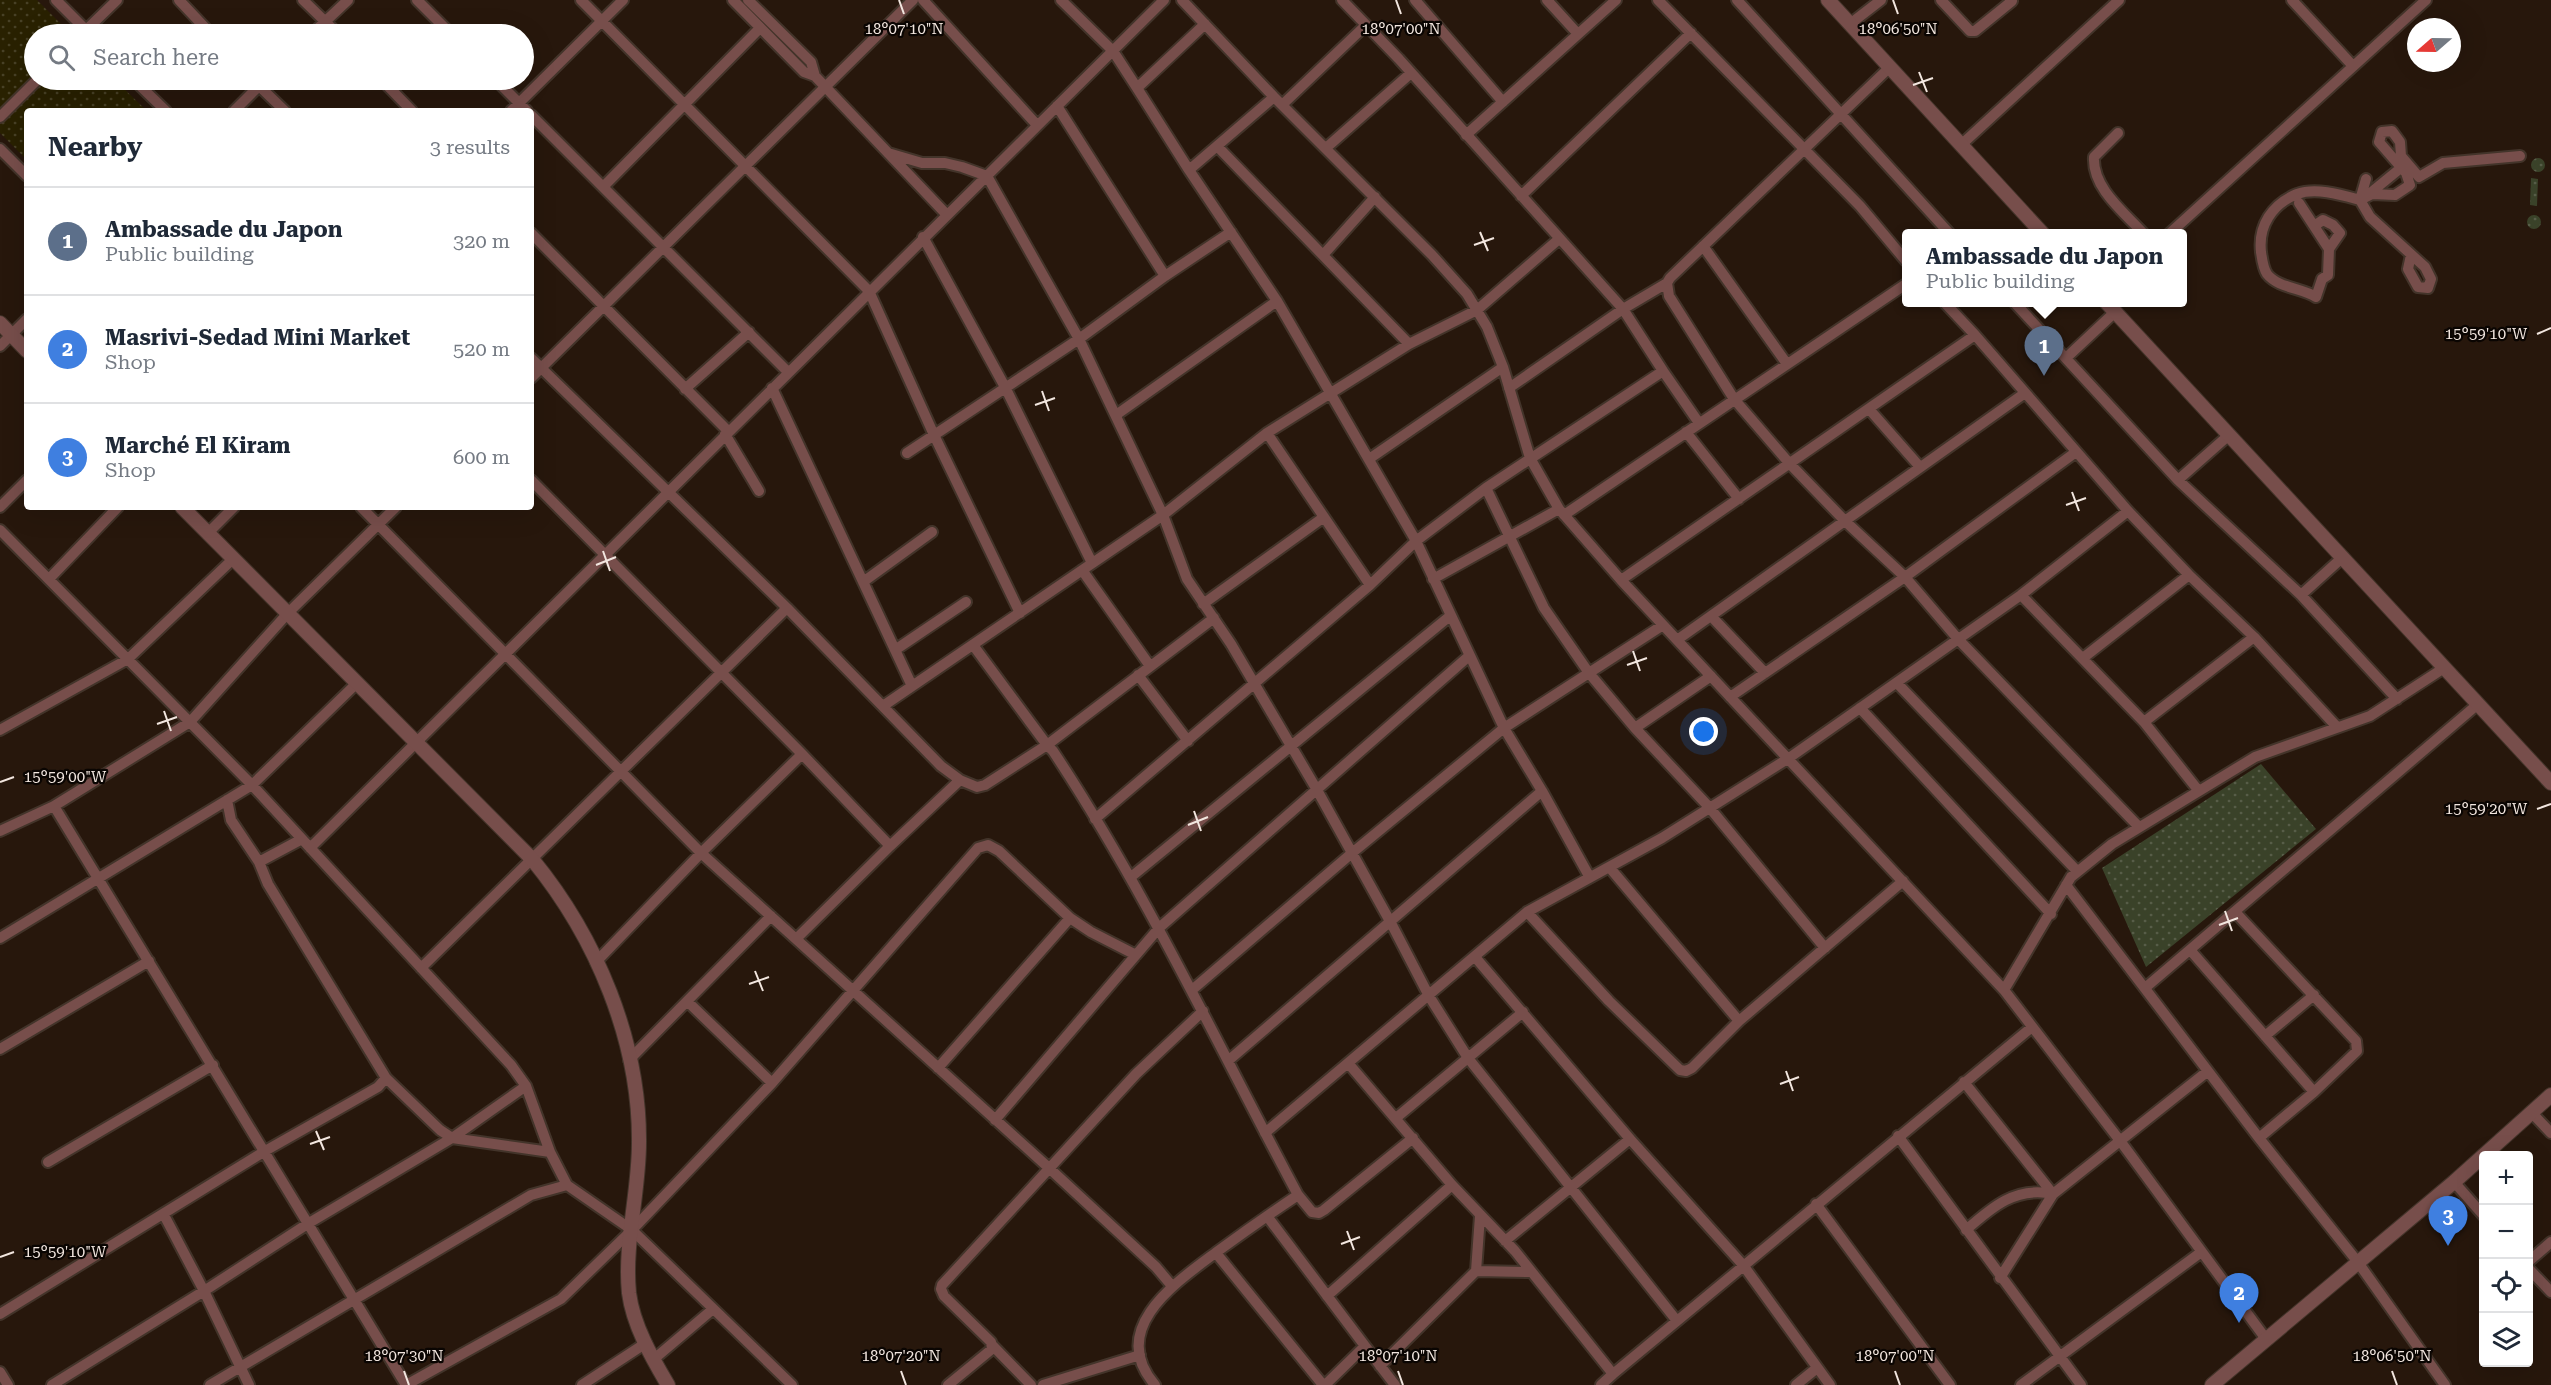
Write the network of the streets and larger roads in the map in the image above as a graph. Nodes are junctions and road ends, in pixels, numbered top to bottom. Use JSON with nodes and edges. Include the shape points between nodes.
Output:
{"nodes":[{"id":1,"x":56,"y":0,"type":"edge"},
{"id":2,"x":117,"y":0,"type":"edge"},
{"id":3,"x":178,"y":0,"type":"edge"},
{"id":4,"x":303,"y":0,"type":"edge"},
{"id":5,"x":348,"y":0,"type":"edge"},
{"id":6,"x":417,"y":0,"type":"edge"},
{"id":7,"x":581,"y":0,"type":"edge"},
{"id":8,"x":623,"y":0,"type":"edge"},
{"id":9,"x":733,"y":0,"type":"edge"},
{"id":10,"x":748,"y":0,"type":"edge"},
{"id":11,"x":913,"y":0,"type":"edge"},
{"id":12,"x":923,"y":0,"type":"edge"},
{"id":13,"x":1061,"y":0,"type":"edge"},
{"id":14,"x":1164,"y":0,"type":"edge"},
{"id":15,"x":1182,"y":0,"type":"edge"},
{"id":16,"x":1342,"y":0,"type":"edge"},
{"id":17,"x":1415,"y":0,"type":"edge"},
{"id":18,"x":1547,"y":0,"type":"edge"},
{"id":19,"x":1616,"y":0,"type":"edge"},
{"id":20,"x":1658,"y":0,"type":"edge"},
{"id":21,"x":1737,"y":0,"type":"edge"},
{"id":22,"x":1828,"y":0,"type":"edge"},
{"id":23,"x":1881,"y":0,"type":"edge"},
{"id":24,"x":1941,"y":0,"type":"edge"},
{"id":25,"x":2119,"y":0,"type":"edge"},
{"id":26,"x":2292,"y":0,"type":"edge"},
{"id":27,"x":2426,"y":0,"type":"edge"},
{"id":28,"x":2012,"y":1,"type":"edge"},
{"id":29,"x":601,"y":21,"type":"junction"},
{"id":30,"x":325,"y":22,"type":"joint"},
{"id":31,"x":78,"y":24,"type":"edge"},
{"id":32,"x":94,"y":24,"type":"edge"},
{"id":33,"x":201,"y":24,"type":"edge"},
{"id":34,"x":441,"y":24,"type":"edge"},
{"id":35,"x":1205,"y":24,"type":"junction"},
{"id":36,"x":1850,"y":24,"type":"junction"},
{"id":37,"x":1366,"y":25,"type":"junction"},
{"id":38,"x":760,"y":28,"type":"junction"},
{"id":39,"x":1691,"y":33,"type":"junction"},
{"id":40,"x":1578,"y":34,"type":"junction"},
{"id":41,"x":1113,"y":51,"type":"junction"},
{"id":42,"x":2354,"y":66,"type":"junction"},
{"id":43,"x":1890,"y":67,"type":"junction"},
{"id":44,"x":1412,"y":73,"type":"junction"},
{"id":45,"x":815,"y":75,"type":"junction"},
{"id":46,"x":826,"y":87,"type":"junction"},
{"id":47,"x":534,"y":88,"type":"edge"},
{"id":48,"x":1137,"y":88,"type":"junction"},
{"id":49,"x":27,"y":90,"type":"edge"},
{"id":50,"x":144,"y":90,"type":"edge"},
{"id":51,"x":252,"y":90,"type":"edge"},
{"id":52,"x":266,"y":90,"type":"edge"},
{"id":53,"x":392,"y":90,"type":"edge"},
{"id":54,"x":503,"y":90,"type":"edge"},
{"id":55,"x":532,"y":90,"type":"edge"},
{"id":56,"x":1278,"y":101,"type":"junction"},
{"id":57,"x":1503,"y":102,"type":"junction"},
{"id":58,"x":685,"y":105,"type":"junction"},
{"id":59,"x":1057,"y":106,"type":"junction"},
{"id":60,"x":515,"y":107,"type":"edge"},
{"id":61,"x":163,"y":108,"type":"edge"},
{"id":62,"x":237,"y":108,"type":"edge"},
{"id":63,"x":282,"y":108,"type":"edge"},
{"id":64,"x":409,"y":108,"type":"edge"},
{"id":65,"x":1841,"y":116,"type":"junction"},
{"id":66,"x":0,"y":117,"type":"edge"},
{"id":67,"x":534,"y":118,"type":"edge"},
{"id":68,"x":1037,"y":125,"type":"junction"},
{"id":69,"x":2118,"y":133,"type":"dead end"},
{"id":70,"x":1466,"y":135,"type":"junction"},
{"id":71,"x":1961,"y":145,"type":"junction"},
{"id":72,"x":1217,"y":146,"type":"junction"},
{"id":73,"x":0,"y":148,"type":"edge"},
{"id":74,"x":1326,"y":148,"type":"junction"},
{"id":75,"x":1806,"y":150,"type":"junction"},
{"id":76,"x":888,"y":153,"type":"junction"},
{"id":77,"x":2520,"y":156,"type":"dead end"},
{"id":78,"x":746,"y":166,"type":"junction"},
{"id":79,"x":2402,"y":167,"type":"junction"},
{"id":80,"x":1189,"y":171,"type":"junction"},
{"id":81,"x":24,"y":173,"type":"edge"},
{"id":82,"x":987,"y":176,"type":"junction"},
{"id":83,"x":2366,"y":179,"type":"dead end"},
{"id":84,"x":603,"y":187,"type":"junction"},
{"id":85,"x":1521,"y":196,"type":"junction"},
{"id":86,"x":1375,"y":197,"type":"junction"},
{"id":87,"x":2362,"y":199,"type":"junction"},
{"id":88,"x":2300,"y":203,"type":"dead end"},
{"id":89,"x":946,"y":215,"type":"junction"},
{"id":90,"x":2314,"y":226,"type":"junction"},
{"id":91,"x":1945,"y":229,"type":"edge"},
{"id":92,"x":2038,"y":229,"type":"edge"},
{"id":93,"x":2140,"y":229,"type":"edge"},
{"id":94,"x":2175,"y":229,"type":"edge"},
{"id":95,"x":1231,"y":232,"type":"junction"},
{"id":96,"x":534,"y":236,"type":"edge"},
{"id":97,"x":923,"y":237,"type":"junction"},
{"id":98,"x":1559,"y":239,"type":"junction"},
{"id":99,"x":663,"y":246,"type":"junction"},
{"id":100,"x":1703,"y":246,"type":"junction"},
{"id":101,"x":2329,"y":249,"type":"junction"},
{"id":102,"x":1323,"y":255,"type":"junction"},
{"id":103,"x":2410,"y":255,"type":"dead end"},
{"id":104,"x":1902,"y":256,"type":"edge"},
{"id":105,"x":1165,"y":276,"type":"junction"},
{"id":106,"x":1667,"y":283,"type":"junction"},
{"id":107,"x":1902,"y":287,"type":"edge"},
{"id":108,"x":869,"y":291,"type":"junction"},
{"id":109,"x":1277,"y":301,"type":"junction"},
{"id":110,"x":602,"y":306,"type":"junction"},
{"id":111,"x":1948,"y":307,"type":"edge"},
{"id":112,"x":2018,"y":307,"type":"edge"},
{"id":113,"x":2111,"y":307,"type":"edge"},
{"id":114,"x":1623,"y":309,"type":"junction"},
{"id":115,"x":1477,"y":310,"type":"junction"},
{"id":116,"x":24,"y":322,"type":"edge"},
{"id":117,"x":0,"y":324,"type":"edge"},
{"id":118,"x":749,"y":332,"type":"junction"},
{"id":119,"x":11,"y":335,"type":"junction"},
{"id":120,"x":1975,"y":335,"type":"junction"},
{"id":121,"x":1079,"y":339,"type":"junction"},
{"id":122,"x":1409,"y":344,"type":"junction"},
{"id":123,"x":0,"y":346,"type":"edge"},
{"id":124,"x":24,"y":348,"type":"edge"},
{"id":125,"x":2066,"y":358,"type":"junction"},
{"id":126,"x":534,"y":361,"type":"edge"},
{"id":127,"x":1787,"y":364,"type":"junction"},
{"id":128,"x":1503,"y":367,"type":"junction"},
{"id":129,"x":541,"y":369,"type":"junction"},
{"id":130,"x":1663,"y":371,"type":"junction"},
{"id":131,"x":788,"y":372,"type":"junction"},
{"id":132,"x":534,"y":375,"type":"edge"},
{"id":133,"x":1005,"y":387,"type":"junction"},
{"id":134,"x":772,"y":388,"type":"junction"},
{"id":135,"x":1509,"y":388,"type":"junction"},
{"id":136,"x":685,"y":389,"type":"junction"},
{"id":137,"x":1331,"y":392,"type":"junction"},
{"id":138,"x":2025,"y":393,"type":"junction"},
{"id":139,"x":1734,"y":399,"type":"junction"},
{"id":140,"x":1869,"y":409,"type":"junction"},
{"id":141,"x":1116,"y":415,"type":"junction"},
{"id":142,"x":1698,"y":423,"type":"junction"},
{"id":143,"x":1686,"y":432,"type":"junction"},
{"id":144,"x":727,"y":433,"type":"junction"},
{"id":145,"x":1267,"y":433,"type":"junction"},
{"id":146,"x":934,"y":435,"type":"junction"},
{"id":147,"x":2229,"y":435,"type":"junction"},
{"id":148,"x":2076,"y":452,"type":"junction"},
{"id":149,"x":907,"y":453,"type":"dead end"},
{"id":150,"x":1530,"y":458,"type":"junction"},
{"id":151,"x":1369,"y":459,"type":"junction"},
{"id":152,"x":1790,"y":464,"type":"junction"},
{"id":153,"x":1920,"y":467,"type":"junction"},
{"id":154,"x":2178,"y":480,"type":"junction"},
{"id":155,"x":24,"y":483,"type":"edge"},
{"id":156,"x":534,"y":483,"type":"edge"},
{"id":157,"x":1486,"y":488,"type":"junction"},
{"id":158,"x":668,"y":491,"type":"junction"},
{"id":159,"x":759,"y":491,"type":"dead end"},
{"id":160,"x":1739,"y":499,"type":"junction"},
{"id":161,"x":0,"y":507,"type":"edge"},
{"id":162,"x":115,"y":510,"type":"edge"},
{"id":163,"x":185,"y":510,"type":"edge"},
{"id":164,"x":231,"y":510,"type":"edge"},
{"id":165,"x":364,"y":510,"type":"edge"},
{"id":166,"x":393,"y":510,"type":"edge"},
{"id":167,"x":2128,"y":511,"type":"junction"},
{"id":168,"x":1562,"y":512,"type":"junction"},
{"id":169,"x":1163,"y":515,"type":"junction"},
{"id":170,"x":1324,"y":517,"type":"junction"},
{"id":171,"x":1845,"y":521,"type":"junction"},
{"id":172,"x":378,"y":524,"type":"junction"},
{"id":173,"x":0,"y":530,"type":"edge"},
{"id":174,"x":932,"y":532,"type":"dead end"},
{"id":175,"x":208,"y":533,"type":"junction"},
{"id":176,"x":1510,"y":535,"type":"junction"},
{"id":177,"x":1416,"y":541,"type":"junction"},
{"id":178,"x":605,"y":554,"type":"junction"},
{"id":179,"x":2343,"y":557,"type":"junction"},
{"id":180,"x":233,"y":559,"type":"junction"},
{"id":181,"x":1092,"y":563,"type":"junction"},
{"id":182,"x":1082,"y":570,"type":"junction"},
{"id":183,"x":2189,"y":576,"type":"junction"},
{"id":184,"x":1905,"y":577,"type":"junction"},
{"id":185,"x":49,"y":579,"type":"junction"},
{"id":186,"x":1433,"y":579,"type":"junction"},
{"id":187,"x":1621,"y":580,"type":"junction"},
{"id":188,"x":863,"y":582,"type":"junction"},
{"id":189,"x":1370,"y":585,"type":"junction"},
{"id":190,"x":2301,"y":595,"type":"junction"},
{"id":191,"x":2021,"y":596,"type":"junction"},
{"id":192,"x":966,"y":602,"type":"dead end"},
{"id":193,"x":1203,"y":604,"type":"junction"},
{"id":194,"x":787,"y":608,"type":"junction"},
{"id":195,"x":288,"y":613,"type":"junction"},
{"id":196,"x":1020,"y":613,"type":"junction"},
{"id":197,"x":1450,"y":615,"type":"junction"},
{"id":198,"x":1711,"y":616,"type":"junction"},
{"id":199,"x":1214,"y":618,"type":"junction"},
{"id":200,"x":1663,"y":625,"type":"junction"},
{"id":201,"x":2254,"y":637,"type":"junction"},
{"id":202,"x":1958,"y":639,"type":"junction"},
{"id":203,"x":1677,"y":640,"type":"junction"},
{"id":204,"x":973,"y":645,"type":"junction"},
{"id":205,"x":896,"y":650,"type":"junction"},
{"id":206,"x":506,"y":652,"type":"junction"},
{"id":207,"x":1469,"y":656,"type":"junction"},
{"id":208,"x":2083,"y":658,"type":"junction"},
{"id":209,"x":128,"y":659,"type":"junction"},
{"id":210,"x":1150,"y":666,"type":"junction"},
{"id":211,"x":2444,"y":668,"type":"junction"},
{"id":212,"x":722,"y":672,"type":"junction"},
{"id":213,"x":1589,"y":673,"type":"junction"},
{"id":214,"x":1765,"y":673,"type":"junction"},
{"id":215,"x":1138,"y":675,"type":"junction"},
{"id":216,"x":1711,"y":676,"type":"junction"},
{"id":217,"x":357,"y":683,"type":"junction"},
{"id":218,"x":1897,"y":683,"type":"junction"},
{"id":219,"x":1254,"y":684,"type":"junction"},
{"id":220,"x":912,"y":686,"type":"junction"},
{"id":221,"x":1730,"y":697,"type":"junction"},
{"id":222,"x":2397,"y":699,"type":"junction"},
{"id":223,"x":2478,"y":704,"type":"junction"},
{"id":224,"x":883,"y":706,"type":"junction"},
{"id":225,"x":1860,"y":708,"type":"junction"},
{"id":226,"x":190,"y":722,"type":"junction"},
{"id":227,"x":2144,"y":722,"type":"junction"},
{"id":228,"x":2337,"y":727,"type":"junction"},
{"id":229,"x":1504,"y":728,"type":"junction"},
{"id":230,"x":1635,"y":728,"type":"junction"},
{"id":231,"x":0,"y":730,"type":"edge"},
{"id":232,"x":1188,"y":741,"type":"junction"},
{"id":233,"x":415,"y":742,"type":"junction"},
{"id":234,"x":1047,"y":745,"type":"junction"},
{"id":235,"x":1291,"y":746,"type":"junction"},
{"id":236,"x":802,"y":754,"type":"junction"},
{"id":237,"x":1788,"y":758,"type":"junction"},
{"id":238,"x":621,"y":771,"type":"junction"},
{"id":239,"x":960,"y":780,"type":"junction"},
{"id":240,"x":2551,"y":783,"type":"edge"},
{"id":241,"x":252,"y":785,"type":"junction"},
{"id":242,"x":1317,"y":790,"type":"junction"},
{"id":243,"x":2198,"y":790,"type":"junction"},
{"id":244,"x":1542,"y":791,"type":"junction"},
{"id":245,"x":227,"y":800,"type":"junction"},
{"id":246,"x":54,"y":806,"type":"junction"},
{"id":247,"x":1708,"y":807,"type":"junction"},
{"id":248,"x":1095,"y":819,"type":"junction"},
{"id":249,"x":2139,"y":826,"type":"junction"},
{"id":250,"x":0,"y":831,"type":"edge"},
{"id":251,"x":302,"y":839,"type":"junction"},
{"id":252,"x":890,"y":846,"type":"junction"},
{"id":253,"x":310,"y":848,"type":"junction"},
{"id":254,"x":701,"y":852,"type":"junction"},
{"id":255,"x":1352,"y":854,"type":"junction"},
{"id":256,"x":531,"y":859,"type":"junction"},
{"id":257,"x":259,"y":862,"type":"junction"},
{"id":258,"x":1610,"y":868,"type":"junction"},
{"id":259,"x":2077,"y":871,"type":"junction"},
{"id":260,"x":1589,"y":876,"type":"junction"},
{"id":261,"x":98,"y":877,"type":"junction"},
{"id":262,"x":1131,"y":877,"type":"junction"},
{"id":263,"x":1903,"y":881,"type":"junction"},
{"id":264,"x":2066,"y":885,"type":"junction"},
{"id":265,"x":1527,"y":912,"type":"junction"},
{"id":266,"x":2236,"y":913,"type":"junction"},
{"id":267,"x":2050,"y":914,"type":"junction"},
{"id":268,"x":771,"y":916,"type":"junction"},
{"id":269,"x":1070,"y":918,"type":"junction"},
{"id":270,"x":1391,"y":923,"type":"junction"},
{"id":271,"x":1159,"y":928,"type":"junction"},
{"id":272,"x":0,"y":938,"type":"edge"},
{"id":273,"x":796,"y":939,"type":"junction"},
{"id":274,"x":1825,"y":948,"type":"junction"},
{"id":275,"x":2191,"y":951,"type":"junction"},
{"id":276,"x":1136,"y":955,"type":"junction"},
{"id":277,"x":1474,"y":957,"type":"junction"},
{"id":278,"x":149,"y":961,"type":"junction"},
{"id":279,"x":596,"y":962,"type":"junction"},
{"id":280,"x":421,"y":968,"type":"junction"},
{"id":281,"x":2145,"y":988,"type":"junction"},
{"id":282,"x":1192,"y":990,"type":"junction"},
{"id":283,"x":2004,"y":990,"type":"junction"},
{"id":284,"x":854,"y":991,"type":"junction"},
{"id":285,"x":2314,"y":995,"type":"junction"},
{"id":286,"x":1429,"y":996,"type":"junction"},
{"id":287,"x":688,"y":1002,"type":"junction"},
{"id":288,"x":1203,"y":1011,"type":"junction"},
{"id":289,"x":1523,"y":1012,"type":"junction"},
{"id":290,"x":1739,"y":1021,"type":"junction"},
{"id":291,"x":2032,"y":1026,"type":"junction"},
{"id":292,"x":2265,"y":1036,"type":"junction"},
{"id":293,"x":0,"y":1049,"type":"edge"},
{"id":294,"x":1468,"y":1058,"type":"junction"},
{"id":295,"x":629,"y":1060,"type":"junction"},
{"id":296,"x":1229,"y":1060,"type":"junction"},
{"id":297,"x":1348,"y":1063,"type":"junction"},
{"id":298,"x":213,"y":1065,"type":"junction"},
{"id":299,"x":938,"y":1068,"type":"junction"},
{"id":300,"x":2208,"y":1071,"type":"junction"},
{"id":301,"x":386,"y":1078,"type":"junction"},
{"id":302,"x":1964,"y":1082,"type":"junction"},
{"id":303,"x":772,"y":1083,"type":"junction"},
{"id":304,"x":526,"y":1086,"type":"junction"},
{"id":305,"x":2314,"y":1092,"type":"junction"},
{"id":306,"x":2551,"y":1095,"type":"edge"},
{"id":307,"x":2531,"y":1112,"type":"junction"},
{"id":308,"x":1396,"y":1118,"type":"junction"},
{"id":309,"x":995,"y":1120,"type":"junction"},
{"id":310,"x":1265,"y":1133,"type":"junction"},
{"id":311,"x":2551,"y":1133,"type":"edge"},
{"id":312,"x":1898,"y":1136,"type":"junction"},
{"id":313,"x":452,"y":1138,"type":"junction"},
{"id":314,"x":1413,"y":1138,"type":"junction"},
{"id":315,"x":2259,"y":1138,"type":"junction"},
{"id":316,"x":1630,"y":1139,"type":"junction"},
{"id":317,"x":2121,"y":1142,"type":"junction"},
{"id":318,"x":265,"y":1151,"type":"junction"},
{"id":319,"x":550,"y":1152,"type":"junction"},
{"id":320,"x":48,"y":1162,"type":"dead end"},
{"id":321,"x":1049,"y":1168,"type":"junction"},
{"id":322,"x":2454,"y":1182,"type":"junction"},
{"id":323,"x":567,"y":1185,"type":"junction"},
{"id":324,"x":1452,"y":1185,"type":"junction"},
{"id":325,"x":1570,"y":1187,"type":"junction"},
{"id":326,"x":2053,"y":1194,"type":"junction"},
{"id":327,"x":1298,"y":1195,"type":"junction"},
{"id":328,"x":1816,"y":1204,"type":"junction"},
{"id":329,"x":2479,"y":1210,"type":"edge"},
{"id":330,"x":164,"y":1215,"type":"junction"},
{"id":331,"x":1267,"y":1216,"type":"junction"},
{"id":332,"x":1480,"y":1216,"type":"junction"},
{"id":333,"x":309,"y":1222,"type":"junction"},
{"id":334,"x":632,"y":1230,"type":"junction"},
{"id":335,"x":1966,"y":1230,"type":"junction"},
{"id":336,"x":1505,"y":1241,"type":"junction"},
{"id":337,"x":2551,"y":1242,"type":"edge"},
{"id":338,"x":1216,"y":1253,"type":"junction"},
{"id":339,"x":2200,"y":1253,"type":"junction"},
{"id":340,"x":2532,"y":1259,"type":"edge"},
{"id":341,"x":2356,"y":1261,"type":"junction"},
{"id":342,"x":1743,"y":1265,"type":"junction"},
{"id":343,"x":1476,"y":1272,"type":"junction"},
{"id":344,"x":1529,"y":1272,"type":"junction"},
{"id":345,"x":2533,"y":1272,"type":"edge"},
{"id":346,"x":2000,"y":1278,"type":"junction"},
{"id":347,"x":1172,"y":1286,"type":"junction"},
{"id":348,"x":204,"y":1291,"type":"junction"},
{"id":349,"x":2551,"y":1292,"type":"edge"},
{"id":350,"x":1327,"y":1296,"type":"junction"},
{"id":351,"x":356,"y":1300,"type":"junction"},
{"id":352,"x":713,"y":1309,"type":"junction"},
{"id":353,"x":0,"y":1314,"type":"edge"},
{"id":354,"x":1677,"y":1321,"type":"junction"},
{"id":355,"x":2266,"y":1339,"type":"junction"},
{"id":356,"x":646,"y":1343,"type":"junction"},
{"id":357,"x":992,"y":1345,"type":"junction"},
{"id":358,"x":1365,"y":1346,"type":"junction"},
{"id":359,"x":1140,"y":1355,"type":"junction"},
{"id":360,"x":2058,"y":1357,"type":"junction"},
{"id":361,"x":654,"y":1359,"type":"junction"},
{"id":362,"x":1380,"y":1366,"type":"junction"},
{"id":363,"x":239,"y":1367,"type":"junction"},
{"id":364,"x":1817,"y":1368,"type":"junction"},
{"id":365,"x":0,"y":1372,"type":"edge"},
{"id":366,"x":1613,"y":1374,"type":"junction"},
{"id":367,"x":785,"y":1383,"type":"edge"},
{"id":368,"x":2442,"y":1384,"type":"edge"},
{"id":369,"x":8,"y":1385,"type":"edge"},
{"id":370,"x":52,"y":1385,"type":"edge"},
{"id":371,"x":210,"y":1385,"type":"edge"},
{"id":372,"x":249,"y":1385,"type":"edge"},
{"id":373,"x":406,"y":1385,"type":"edge"},
{"id":374,"x":582,"y":1385,"type":"edge"},
{"id":375,"x":668,"y":1385,"type":"edge"},
{"id":376,"x":948,"y":1385,"type":"edge"},
{"id":377,"x":1031,"y":1385,"type":"edge"},
{"id":378,"x":1043,"y":1385,"type":"edge"},
{"id":379,"x":1155,"y":1385,"type":"edge"},
{"id":380,"x":1324,"y":1385,"type":"edge"},
{"id":381,"x":1395,"y":1385,"type":"edge"},
{"id":382,"x":1601,"y":1385,"type":"edge"},
{"id":383,"x":1796,"y":1385,"type":"edge"},
{"id":384,"x":1830,"y":1385,"type":"edge"},
{"id":385,"x":1950,"y":1385,"type":"edge"},
{"id":386,"x":2021,"y":1385,"type":"edge"},
{"id":387,"x":2081,"y":1385,"type":"edge"},
{"id":388,"x":2212,"y":1385,"type":"edge"}],
"edges":[{"from":1,"to":31,"type":"street"},
{"from":2,"to":32,"type":"street"},
{"from":3,"to":33,"type":"street"},
{"from":4,"to":30,"type":"street"},
{"from":5,"to":30,"type":"street"},
{"from":6,"to":34,"type":"street"},
{"from":7,"to":29,"type":"street"},
{"from":8,"to":29,"type":"street"},
{"from":9,"to":38,"type":"street"},
{"from":10,"to":45,"type":"street","via":[[811,62]]},
{"from":11,"to":46,"type":"street"},
{"from":12,"to":68,"type":"street"},
{"from":13,"to":41,"type":"street"},
{"from":14,"to":41,"type":"street"},
{"from":15,"to":35,"type":"street"},
{"from":16,"to":37,"type":"street"},
{"from":17,"to":57,"type":"street"},
{"from":18,"to":40,"type":"street"},
{"from":19,"to":40,"type":"street"},
{"from":20,"to":39,"type":"street"},
{"from":21,"to":65,"type":"street"},
{"from":22,"to":36,"type":"street"},
{"from":23,"to":36,"type":"street"},
{"from":24,"to":28,"type":"street","via":[[1970,31]]},
{"from":25,"to":71,"type":"street"},
{"from":26,"to":42,"type":"street"},
{"from":27,"to":42,"type":"street"},
{"from":29,"to":47,"type":"street"},
{"from":29,"to":58,"type":"street"},
{"from":35,"to":48,"type":"street"},
{"from":35,"to":56,"type":"street"},
{"from":36,"to":43,"type":"street"},
{"from":37,"to":44,"type":"street"},
{"from":37,"to":56,"type":"street"},
{"from":38,"to":45,"type":"street","via":[[804,72]]},
{"from":38,"to":58,"type":"street"},
{"from":39,"to":75,"type":"street"},
{"from":39,"to":85,"type":"street"},
{"from":40,"to":57,"type":"street"},
{"from":41,"to":48,"type":"street"},
{"from":41,"to":59,"type":"street"},
{"from":42,"to":94,"type":"street"},
{"from":43,"to":65,"type":"street"},
{"from":43,"to":71,"type":"street"},
{"from":44,"to":70,"type":"street"},
{"from":44,"to":74,"type":"street"},
{"from":45,"to":46,"type":"street"},
{"from":46,"to":76,"type":"street"},
{"from":46,"to":78,"type":"street"},
{"from":48,"to":80,"type":"street"},
{"from":49,"to":66,"type":"street"},
{"from":50,"to":61,"type":"street"},
{"from":51,"to":62,"type":"street"},
{"from":52,"to":63,"type":"street"},
{"from":53,"to":64,"type":"street"},
{"from":54,"to":60,"type":"street"},
{"from":55,"to":60,"type":"street"},
{"from":56,"to":72,"type":"street"},
{"from":56,"to":74,"type":"street"},
{"from":57,"to":70,"type":"street"},
{"from":58,"to":78,"type":"street"},
{"from":58,"to":84,"type":"street"},
{"from":59,"to":68,"type":"street"},
{"from":59,"to":105,"type":"street"},
{"from":65,"to":75,"type":"street"},
{"from":65,"to":91,"type":"street"},
{"from":67,"to":84,"type":"street"},
{"from":68,"to":82,"type":"street"},
{"from":69,"to":93,"type":"street","via":[[2094,157],[2096,173],[2103,188]]},
{"from":70,"to":85,"type":"street"},
{"from":71,"to":92,"type":"street"},
{"from":72,"to":80,"type":"street"},
{"from":72,"to":102,"type":"street"},
{"from":73,"to":81,"type":"street"},
{"from":74,"to":86,"type":"street"},
{"from":75,"to":100,"type":"street"},
{"from":75,"to":104,"type":"street"},
{"from":76,"to":82,"type":"street","via":[[922,163],[945,163]]},
{"from":76,"to":89,"type":"street"},
{"from":77,"to":79,"type":"street","via":[[2443,163],[2419,177],[2401,156],[2400,142],[2392,131],[2382,132],[2379,142]]},
{"from":78,"to":99,"type":"street"},
{"from":78,"to":108,"type":"street"},
{"from":79,"to":87,"type":"street"},
{"from":79,"to":87,"type":"street","via":[[2410,184],[2395,195],[2372,194]]},
{"from":80,"to":95,"type":"street"},
{"from":82,"to":89,"type":"street"},
{"from":82,"to":121,"type":"street"},
{"from":83,"to":87,"type":"street"},
{"from":84,"to":99,"type":"street"},
{"from":85,"to":98,"type":"street"},
{"from":86,"to":102,"type":"street"},
{"from":86,"to":115,"type":"street","via":[[1432,255]]},
{"from":87,"to":101,"type":"street","via":[[2322,192],[2298,193],[2281,203],[2263,227],[2260,242],[2266,273],[2277,282],[2316,297],[2322,279],[2328,275]]},
{"from":87,"to":103,"type":"street","via":[[2370,217]]},
{"from":88,"to":90,"type":"street"},
{"from":89,"to":97,"type":"street"},
{"from":90,"to":101,"type":"street"},
{"from":90,"to":101,"type":"street","via":[[2323,220],[2340,233]]},
{"from":95,"to":105,"type":"street"},
{"from":95,"to":109,"type":"street"},
{"from":96,"to":110,"type":"street"},
{"from":97,"to":108,"type":"street"},
{"from":97,"to":133,"type":"street"},
{"from":98,"to":114,"type":"street"},
{"from":98,"to":115,"type":"street"},
{"from":99,"to":110,"type":"street"},
{"from":99,"to":118,"type":"street"},
{"from":100,"to":106,"type":"street"},
{"from":100,"to":127,"type":"street"},
{"from":102,"to":122,"type":"street"},
{"from":105,"to":121,"type":"street"},
{"from":106,"to":114,"type":"street"},
{"from":106,"to":139,"type":"street","via":[[1669,296]]},
{"from":107,"to":127,"type":"street"},
{"from":108,"to":131,"type":"street"},
{"from":108,"to":146,"type":"street"},
{"from":109,"to":137,"type":"street"},
{"from":109,"to":141,"type":"street"},
{"from":110,"to":129,"type":"street"},
{"from":110,"to":136,"type":"street"},
{"from":111,"to":120,"type":"street"},
{"from":112,"to":125,"type":"street"},
{"from":113,"to":125,"type":"street"},
{"from":113,"to":147,"type":"street"},
{"from":114,"to":130,"type":"street"},
{"from":114,"to":135,"type":"street"},
{"from":115,"to":122,"type":"street"},
{"from":115,"to":128,"type":"street"},
{"from":116,"to":119,"type":"street"},
{"from":117,"to":119,"type":"street"},
{"from":118,"to":131,"type":"street"},
{"from":118,"to":136,"type":"street"},
{"from":119,"to":123,"type":"street"},
{"from":119,"to":124,"type":"street"},
{"from":120,"to":138,"type":"street"},
{"from":120,"to":140,"type":"street"},
{"from":121,"to":133,"type":"street"},
{"from":121,"to":141,"type":"street"},
{"from":122,"to":137,"type":"street"},
{"from":125,"to":154,"type":"street"},
{"from":126,"to":129,"type":"street"},
{"from":127,"to":139,"type":"street"},
{"from":128,"to":135,"type":"street"},
{"from":128,"to":151,"type":"street"},
{"from":129,"to":132,"type":"street"},
{"from":129,"to":158,"type":"street"},
{"from":130,"to":142,"type":"street"},
{"from":130,"to":150,"type":"street"},
{"from":131,"to":134,"type":"street"},
{"from":133,"to":146,"type":"street"},
{"from":133,"to":181,"type":"street"},
{"from":134,"to":144,"type":"street"},
{"from":134,"to":188,"type":"street"},
{"from":135,"to":150,"type":"street"},
{"from":136,"to":144,"type":"street"},
{"from":137,"to":145,"type":"street"},
{"from":137,"to":151,"type":"street"},
{"from":138,"to":148,"type":"street"},
{"from":138,"to":153,"type":"street"},
{"from":139,"to":142,"type":"street"},
{"from":139,"to":152,"type":"street"},
{"from":140,"to":152,"type":"street"},
{"from":140,"to":153,"type":"street"},
{"from":141,"to":169,"type":"street"},
{"from":142,"to":143,"type":"street"},
{"from":143,"to":160,"type":"street"},
{"from":143,"to":168,"type":"street"},
{"from":144,"to":158,"type":"street"},
{"from":144,"to":159,"type":"street"},
{"from":145,"to":169,"type":"street"},
{"from":145,"to":170,"type":"street"},
{"from":146,"to":149,"type":"street"},
{"from":146,"to":196,"type":"street"},
{"from":147,"to":154,"type":"street"},
{"from":147,"to":179,"type":"street"},
{"from":148,"to":167,"type":"street"},
{"from":148,"to":184,"type":"street"},
{"from":150,"to":157,"type":"street"},
{"from":150,"to":168,"type":"street"},
{"from":151,"to":177,"type":"street"},
{"from":152,"to":160,"type":"street"},
{"from":152,"to":171,"type":"street"},
{"from":153,"to":171,"type":"street"},
{"from":154,"to":190,"type":"street"},
{"from":155,"to":161,"type":"street"},
{"from":156,"to":178,"type":"street"},
{"from":157,"to":176,"type":"street"},
{"from":157,"to":177,"type":"street"},
{"from":158,"to":178,"type":"street"},
{"from":158,"to":194,"type":"street"},
{"from":160,"to":187,"type":"street"},
{"from":162,"to":185,"type":"street"},
{"from":163,"to":175,"type":"street"},
{"from":164,"to":175,"type":"street"},
{"from":165,"to":172,"type":"street"},
{"from":166,"to":172,"type":"street"},
{"from":167,"to":183,"type":"street"},
{"from":167,"to":191,"type":"street"},
{"from":168,"to":176,"type":"street"},
{"from":168,"to":187,"type":"street"},
{"from":169,"to":181,"type":"street"},
{"from":169,"to":193,"type":"street","via":[[1187,579]]},
{"from":170,"to":189,"type":"street"},
{"from":170,"to":193,"type":"street"},
{"from":171,"to":184,"type":"street"},
{"from":171,"to":198,"type":"street"},
{"from":172,"to":195,"type":"street"},
{"from":172,"to":206,"type":"street"},
{"from":173,"to":185,"type":"street"},
{"from":174,"to":188,"type":"street"},
{"from":175,"to":180,"type":"street"},
{"from":176,"to":186,"type":"street"},
{"from":176,"to":213,"type":"street","via":[[1544,608]]},
{"from":177,"to":186,"type":"street"},
{"from":177,"to":189,"type":"street"},
{"from":178,"to":206,"type":"street"},
{"from":178,"to":212,"type":"street"},
{"from":179,"to":190,"type":"street"},
{"from":179,"to":211,"type":"street"},
{"from":180,"to":195,"type":"street"},
{"from":180,"to":209,"type":"street"},
{"from":181,"to":182,"type":"street"},
{"from":182,"to":196,"type":"street"},
{"from":182,"to":210,"type":"street"},
{"from":183,"to":201,"type":"street"},
{"from":183,"to":208,"type":"street"},
{"from":184,"to":202,"type":"street"},
{"from":184,"to":214,"type":"street"},
{"from":185,"to":209,"type":"street"},
{"from":186,"to":197,"type":"street"},
{"from":187,"to":200,"type":"street"},
{"from":188,"to":205,"type":"street"},
{"from":189,"to":219,"type":"street"},
{"from":190,"to":222,"type":"street"},
{"from":191,"to":202,"type":"street"},
{"from":191,"to":208,"type":"street"},
{"from":192,"to":205,"type":"street"},
{"from":193,"to":199,"type":"street"},
{"from":194,"to":212,"type":"street"},
{"from":194,"to":224,"type":"street"},
{"from":195,"to":217,"type":"street"},
{"from":195,"to":226,"type":"street"},
{"from":196,"to":204,"type":"street"},
{"from":197,"to":207,"type":"street"},
{"from":197,"to":235,"type":"street"},
{"from":198,"to":203,"type":"street"},
{"from":198,"to":214,"type":"street"},
{"from":199,"to":210,"type":"street"},
{"from":199,"to":219,"type":"street"},
{"from":200,"to":203,"type":"street"},
{"from":200,"to":213,"type":"street"},
{"from":201,"to":227,"type":"street"},
{"from":201,"to":228,"type":"street"},
{"from":202,"to":218,"type":"street"},
{"from":202,"to":249,"type":"street"},
{"from":203,"to":216,"type":"street"},
{"from":204,"to":220,"type":"street"},
{"from":204,"to":234,"type":"street"},
{"from":205,"to":220,"type":"street"},
{"from":206,"to":233,"type":"street"},
{"from":206,"to":238,"type":"street"},
{"from":207,"to":229,"type":"street"},
{"from":207,"to":242,"type":"street"},
{"from":208,"to":227,"type":"street"},
{"from":209,"to":226,"type":"street"},
{"from":209,"to":231,"type":"street"},
{"from":210,"to":215,"type":"street"},
{"from":211,"to":222,"type":"street"},
{"from":211,"to":223,"type":"street"},
{"from":212,"to":236,"type":"street"},
{"from":212,"to":238,"type":"street"},
{"from":213,"to":229,"type":"street"},
{"from":213,"to":230,"type":"street"},
{"from":214,"to":221,"type":"street"},
{"from":215,"to":232,"type":"street"},
{"from":215,"to":234,"type":"street"},
{"from":216,"to":221,"type":"street"},
{"from":216,"to":230,"type":"street"},
{"from":217,"to":233,"type":"street"},
{"from":217,"to":241,"type":"street"},
{"from":218,"to":225,"type":"street"},
{"from":218,"to":259,"type":"street"},
{"from":219,"to":232,"type":"street"},
{"from":219,"to":235,"type":"street"},
{"from":220,"to":224,"type":"street"},
{"from":221,"to":237,"type":"street"},
{"from":222,"to":228,"type":"street","via":[[2370,716]]},
{"from":223,"to":240,"type":"street"},
{"from":223,"to":266,"type":"street"},
{"from":224,"to":239,"type":"street","via":[[941,766]]},
{"from":225,"to":237,"type":"street"},
{"from":225,"to":267,"type":"street"},
{"from":226,"to":241,"type":"street"},
{"from":226,"to":246,"type":"street"},
{"from":227,"to":243,"type":"street"},
{"from":228,"to":243,"type":"street","via":[[2255,757]]},
{"from":229,"to":244,"type":"street"},
{"from":229,"to":255,"type":"street"},
{"from":230,"to":247,"type":"street"},
{"from":232,"to":248,"type":"street"},
{"from":233,"to":253,"type":"street"},
{"from":233,"to":256,"type":"street"},
{"from":234,"to":239,"type":"street","via":[[985,785],[977,787]]},
{"from":234,"to":248,"type":"street"},
{"from":235,"to":242,"type":"street"},
{"from":235,"to":262,"type":"street"},
{"from":236,"to":252,"type":"street"},
{"from":236,"to":254,"type":"street"},
{"from":237,"to":247,"type":"street"},
{"from":237,"to":263,"type":"street"},
{"from":238,"to":254,"type":"street"},
{"from":238,"to":256,"type":"street"},
{"from":239,"to":252,"type":"street"},
{"from":241,"to":245,"type":"street"},
{"from":241,"to":251,"type":"street"},
{"from":242,"to":255,"type":"street"},
{"from":242,"to":271,"type":"street"},
{"from":243,"to":249,"type":"street"},
{"from":244,"to":260,"type":"street"},
{"from":244,"to":270,"type":"street"},
{"from":245,"to":257,"type":"street","via":[[231,820]]},
{"from":245,"to":261,"type":"street"},
{"from":246,"to":250,"type":"street"},
{"from":246,"to":261,"type":"street"},
{"from":247,"to":258,"type":"street"},
{"from":247,"to":274,"type":"street"},
{"from":248,"to":262,"type":"street"},
{"from":249,"to":259,"type":"street"},
{"from":251,"to":253,"type":"street"},
{"from":251,"to":257,"type":"street"},
{"from":252,"to":273,"type":"street"},
{"from":253,"to":280,"type":"street"},
{"from":254,"to":268,"type":"street"},
{"from":254,"to":279,"type":"street"},
{"from":255,"to":270,"type":"street"},
{"from":255,"to":282,"type":"street"},
{"from":256,"to":279,"type":"street","via":[[562,900]]},
{"from":256,"to":280,"type":"street"},
{"from":257,"to":301,"type":"street","via":[[268,884]]},
{"from":258,"to":260,"type":"street"},
{"from":258,"to":290,"type":"street"},
{"from":259,"to":264,"type":"street"},
{"from":260,"to":265,"type":"street"},
{"from":261,"to":272,"type":"street"},
{"from":261,"to":278,"type":"street"},
{"from":262,"to":271,"type":"street"},
{"from":263,"to":274,"type":"street"},
{"from":263,"to":283,"type":"street"},
{"from":264,"to":267,"type":"street"},
{"from":264,"to":281,"type":"street"},
{"from":265,"to":277,"type":"street"},
{"from":265,"to":290,"type":"street","via":[[1609,1001],[1680,1070],[1692,1068]]},
{"from":266,"to":275,"type":"street"},
{"from":266,"to":285,"type":"street"},
{"from":267,"to":283,"type":"street"},
{"from":268,"to":273,"type":"street"},
{"from":268,"to":287,"type":"street"},
{"from":269,"to":276,"type":"street"},
{"from":269,"to":284,"type":"street","via":[[999,851],[988,845],[978,848]]},
{"from":269,"to":299,"type":"street"},
{"from":270,"to":286,"type":"street"},
{"from":270,"to":296,"type":"street"},
{"from":271,"to":276,"type":"street"},
{"from":271,"to":282,"type":"street"},
{"from":273,"to":284,"type":"street"},
{"from":274,"to":290,"type":"street"},
{"from":275,"to":281,"type":"street"},
{"from":275,"to":292,"type":"street"},
{"from":276,"to":309,"type":"street"},
{"from":277,"to":286,"type":"street"},
{"from":277,"to":289,"type":"street"},
{"from":278,"to":293,"type":"street"},
{"from":278,"to":298,"type":"street"},
{"from":279,"to":295,"type":"street","via":[[612,998]]},
{"from":280,"to":304,"type":"street"},
{"from":281,"to":300,"type":"street"},
{"from":282,"to":288,"type":"street"},
{"from":283,"to":291,"type":"street"},
{"from":284,"to":299,"type":"street"},
{"from":284,"to":303,"type":"street"},
{"from":285,"to":292,"type":"street"},
{"from":285,"to":305,"type":"street","via":[[2358,1046]]},
{"from":286,"to":294,"type":"street"},
{"from":286,"to":297,"type":"street"},
{"from":287,"to":295,"type":"street"},
{"from":287,"to":303,"type":"street"},
{"from":288,"to":296,"type":"street"},
{"from":288,"to":321,"type":"street","via":[[1136,1074]]},
{"from":289,"to":294,"type":"street"},
{"from":289,"to":316,"type":"street"},
{"from":291,"to":302,"type":"street"},
{"from":291,"to":317,"type":"street"},
{"from":292,"to":305,"type":"street"},
{"from":294,"to":308,"type":"street"},
{"from":294,"to":325,"type":"street"},
{"from":295,"to":334,"type":"street","via":[[639,1142]]},
{"from":296,"to":310,"type":"street"},
{"from":297,"to":308,"type":"street"},
{"from":297,"to":310,"type":"street"},
{"from":298,"to":318,"type":"street"},
{"from":298,"to":320,"type":"street"},
{"from":299,"to":309,"type":"street"},
{"from":300,"to":315,"type":"street"},
{"from":300,"to":317,"type":"street"},
{"from":301,"to":313,"type":"street"},
{"from":301,"to":318,"type":"street"},
{"from":302,"to":312,"type":"street"},
{"from":302,"to":326,"type":"street"},
{"from":303,"to":334,"type":"street"},
{"from":304,"to":313,"type":"street"},
{"from":304,"to":319,"type":"street"},
{"from":305,"to":315,"type":"street"},
{"from":306,"to":307,"type":"street"},
{"from":307,"to":311,"type":"street"},
{"from":307,"to":322,"type":"street"},
{"from":308,"to":314,"type":"street"},
{"from":309,"to":321,"type":"street"},
{"from":310,"to":327,"type":"street"},
{"from":312,"to":328,"type":"street"},
{"from":312,"to":335,"type":"street"},
{"from":313,"to":319,"type":"street"},
{"from":313,"to":333,"type":"street"},
{"from":314,"to":324,"type":"street"},
{"from":314,"to":327,"type":"street","via":[[1319,1213],[1312,1212]]},
{"from":315,"to":341,"type":"street"},
{"from":316,"to":325,"type":"street"},
{"from":316,"to":342,"type":"street"},
{"from":317,"to":326,"type":"street"},
{"from":317,"to":339,"type":"street"},
{"from":318,"to":330,"type":"street"},
{"from":318,"to":333,"type":"street"},
{"from":319,"to":323,"type":"street"},
{"from":321,"to":347,"type":"street"},
{"from":321,"to":357,"type":"street","via":[[942,1285],[944,1296]]},
{"from":322,"to":329,"type":"street"},
{"from":322,"to":341,"type":"street"},
{"from":323,"to":334,"type":"street"},
{"from":323,"to":351,"type":"street","via":[[531,1195]]},
{"from":324,"to":332,"type":"street"},
{"from":324,"to":350,"type":"street"},
{"from":325,"to":336,"type":"street"},
{"from":325,"to":354,"type":"street"},
{"from":326,"to":335,"type":"street","via":[[2032,1191],[2006,1199]]},
{"from":326,"to":346,"type":"street"},
{"from":327,"to":331,"type":"street"},
{"from":328,"to":342,"type":"street"},
{"from":328,"to":385,"type":"street"},
{"from":330,"to":348,"type":"street"},
{"from":330,"to":353,"type":"street"},
{"from":331,"to":338,"type":"street"},
{"from":331,"to":350,"type":"street"},
{"from":332,"to":336,"type":"street"},
{"from":332,"to":343,"type":"street"},
{"from":333,"to":348,"type":"street"},
{"from":333,"to":351,"type":"street"},
{"from":334,"to":352,"type":"street"},
{"from":334,"to":356,"type":"street","via":[[630,1295]]},
{"from":334,"to":373,"type":"street","via":[[561,1299]]},
{"from":335,"to":346,"type":"street"},
{"from":336,"to":344,"type":"street"},
{"from":337,"to":340,"type":"street"},
{"from":338,"to":347,"type":"street"},
{"from":338,"to":380,"type":"street"},
{"from":339,"to":355,"type":"street"},
{"from":339,"to":360,"type":"street"},
{"from":341,"to":355,"type":"street"},
{"from":341,"to":368,"type":"street"},
{"from":342,"to":354,"type":"street"},
{"from":342,"to":364,"type":"street"},
{"from":343,"to":344,"type":"street"},
{"from":343,"to":362,"type":"street"},
{"from":344,"to":366,"type":"street"},
{"from":345,"to":349,"type":"street"},
{"from":346,"to":360,"type":"street"},
{"from":347,"to":359,"type":"street","via":[[1152,1307],[1143,1325]]},
{"from":348,"to":363,"type":"street"},
{"from":348,"to":370,"type":"street"},
{"from":350,"to":358,"type":"street"},
{"from":351,"to":363,"type":"street"},
{"from":351,"to":373,"type":"street"},
{"from":352,"to":361,"type":"street"},
{"from":352,"to":367,"type":"street"},
{"from":354,"to":366,"type":"street"},
{"from":355,"to":388,"type":"street"},
{"from":356,"to":361,"type":"street"},
{"from":356,"to":374,"type":"street"},
{"from":357,"to":376,"type":"street"},
{"from":357,"to":377,"type":"street"},
{"from":358,"to":362,"type":"street"},
{"from":358,"to":380,"type":"street"},
{"from":359,"to":378,"type":"street"},
{"from":359,"to":379,"type":"street"},
{"from":360,"to":386,"type":"street"},
{"from":360,"to":387,"type":"street"},
{"from":361,"to":375,"type":"street"},
{"from":362,"to":381,"type":"street"},
{"from":363,"to":371,"type":"street"},
{"from":363,"to":372,"type":"street"},
{"from":364,"to":383,"type":"street"},
{"from":364,"to":384,"type":"street"},
{"from":365,"to":369,"type":"street"},
{"from":366,"to":382,"type":"street"}]}
